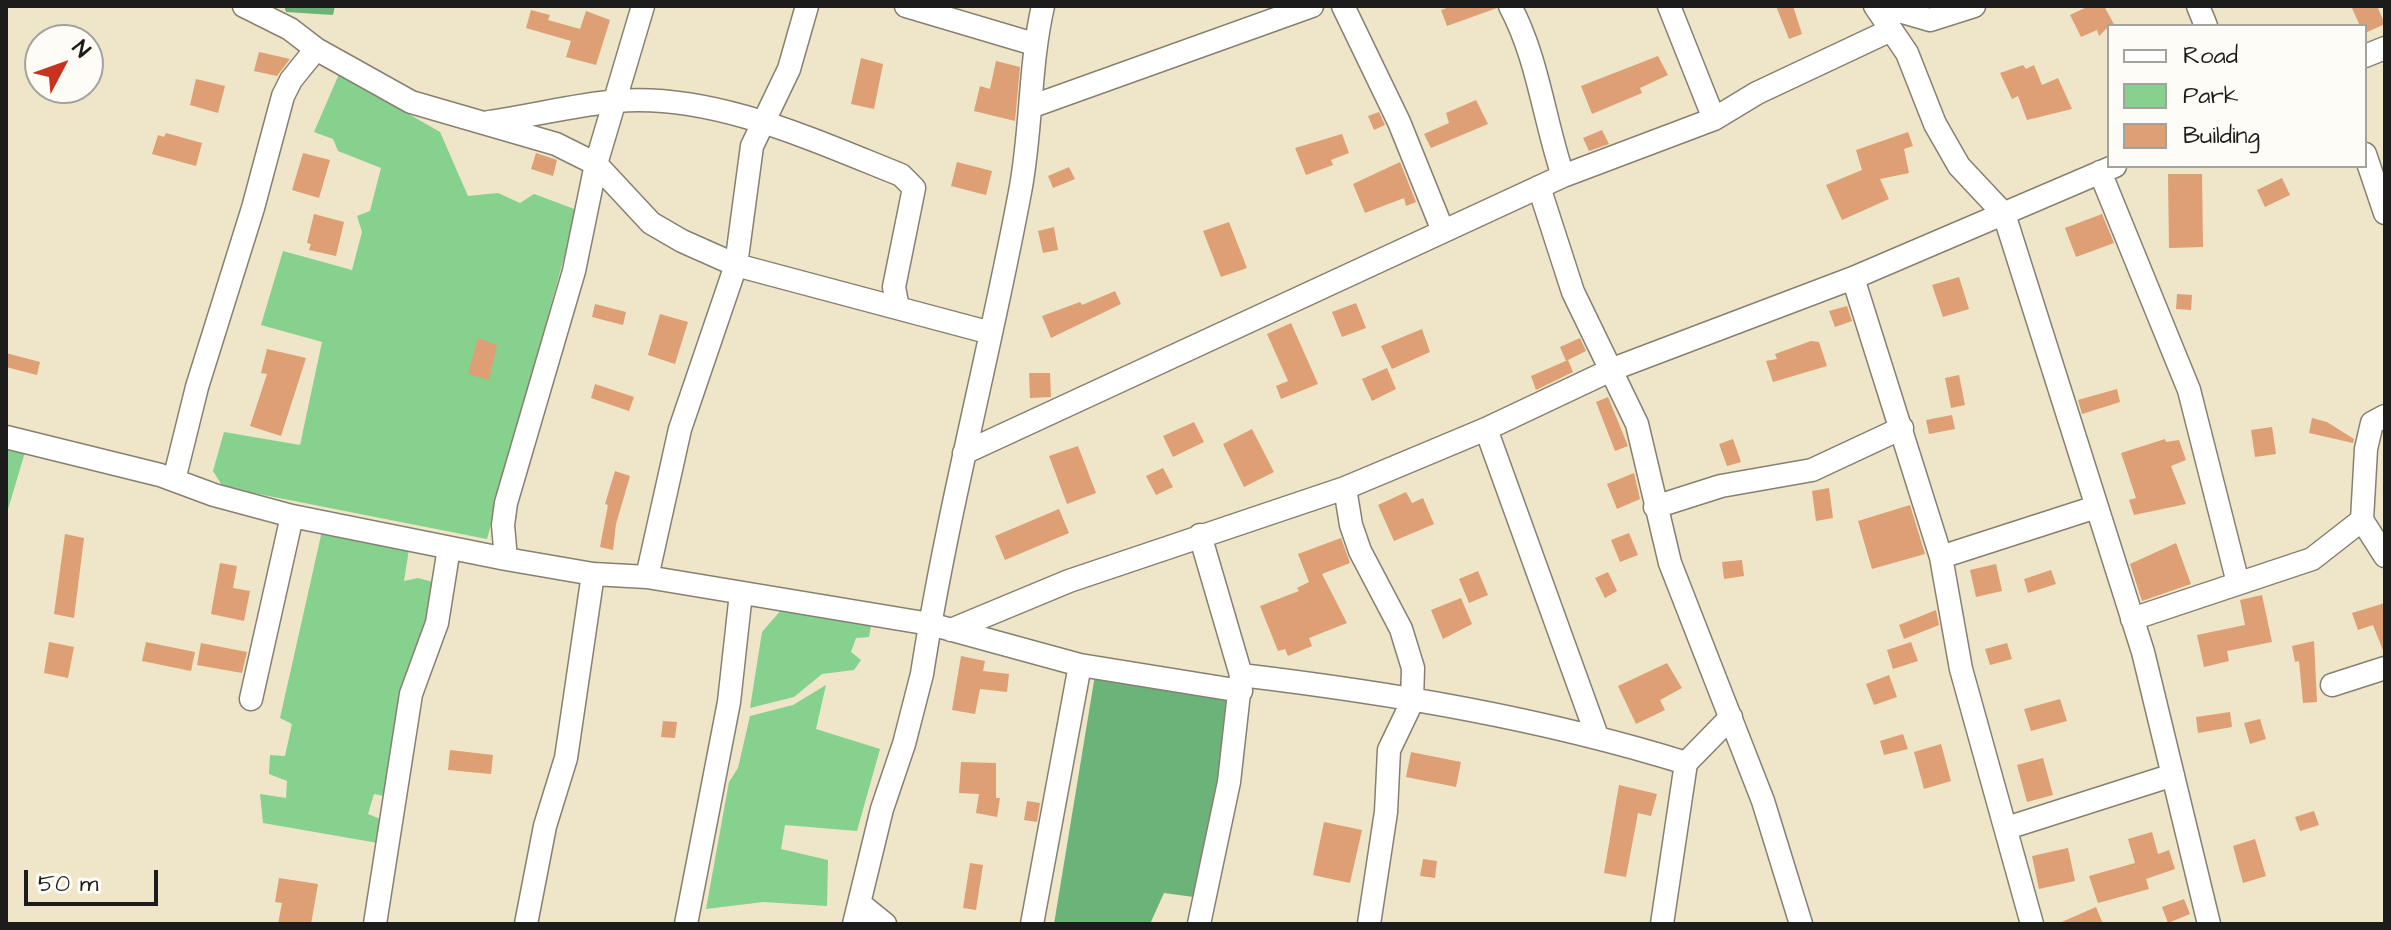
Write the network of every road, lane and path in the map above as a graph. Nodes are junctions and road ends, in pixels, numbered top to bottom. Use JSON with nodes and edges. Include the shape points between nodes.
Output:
{"nodes":[{"id":1,"x":244,"y":6,"type":"edge"},
{"id":2,"x":643,"y":6,"type":"edge"},
{"id":3,"x":807,"y":6,"type":"edge"},
{"id":4,"x":906,"y":6,"type":"edge"},
{"id":5,"x":1043,"y":6,"type":"edge"},
{"id":6,"x":1312,"y":6,"type":"edge"},
{"id":7,"x":1343,"y":6,"type":"edge"},
{"id":8,"x":1510,"y":6,"type":"edge"},
{"id":9,"x":1669,"y":6,"type":"edge"},
{"id":10,"x":1875,"y":6,"type":"edge"},
{"id":11,"x":1882,"y":6,"type":"edge"},
{"id":12,"x":1974,"y":6,"type":"edge"},
{"id":13,"x":1930,"y":20,"type":"junction"},
{"id":14,"x":1891,"y":30,"type":"junction"},
{"id":15,"x":1034,"y":44,"type":"junction"},
{"id":16,"x":316,"y":49,"type":"junction"},
{"id":17,"x":1907,"y":53,"type":"junction"},
{"id":18,"x":617,"y":101,"type":"junction"},
{"id":19,"x":1033,"y":106,"type":"junction"},
{"id":20,"x":1714,"y":119,"type":"junction"},
{"id":21,"x":481,"y":123,"type":"junction"},
{"id":22,"x":760,"y":124,"type":"junction"},
{"id":23,"x":2367,"y":160,"type":"edge"},
{"id":24,"x":596,"y":164,"type":"junction"},
{"id":25,"x":2107,"y":169,"type":"edge"},
{"id":26,"x":1563,"y":176,"type":"junction"},
{"id":27,"x":1539,"y":187,"type":"junction"},
{"id":28,"x":2385,"y":213,"type":"edge"},
{"id":29,"x":2004,"y":214,"type":"junction"},
{"id":30,"x":1443,"y":231,"type":"junction"},
{"id":31,"x":736,"y":265,"type":"junction"},
{"id":32,"x":1853,"y":278,"type":"junction"},
{"id":33,"x":898,"y":308,"type":"junction"},
{"id":34,"x":991,"y":333,"type":"junction"},
{"id":35,"x":1613,"y":369,"type":"junction"},
{"id":36,"x":2385,"y":416,"type":"edge"},
{"id":37,"x":1902,"y":428,"type":"junction"},
{"id":38,"x":1486,"y":429,"type":"junction"},
{"id":39,"x":6,"y":437,"type":"edge"},
{"id":40,"x":964,"y":453,"type":"junction"},
{"id":41,"x":174,"y":480,"type":"junction"},
{"id":42,"x":1345,"y":488,"type":"junction"},
{"id":43,"x":1655,"y":507,"type":"junction"},
{"id":44,"x":2096,"y":507,"type":"junction"},
{"id":45,"x":292,"y":516,"type":"junction"},
{"id":46,"x":2362,"y":520,"type":"junction"},
{"id":47,"x":1200,"y":535,"type":"junction"},
{"id":48,"x":449,"y":548,"type":"junction"},
{"id":49,"x":2385,"y":556,"type":"edge"},
{"id":50,"x":1941,"y":557,"type":"junction"},
{"id":51,"x":506,"y":559,"type":"junction"},
{"id":52,"x":593,"y":574,"type":"junction"},
{"id":53,"x":647,"y":577,"type":"junction"},
{"id":54,"x":2238,"y":583,"type":"junction"},
{"id":55,"x":741,"y":593,"type":"junction"},
{"id":56,"x":2132,"y":619,"type":"junction"},
{"id":57,"x":941,"y":627,"type":"junction"},
{"id":58,"x":1080,"y":665,"type":"junction"},
{"id":59,"x":2385,"y":668,"type":"edge"},
{"id":60,"x":1241,"y":683,"type":"junction"},
{"id":61,"x":2332,"y":685,"type":"dead end"},
{"id":62,"x":251,"y":699,"type":"dead end"},
{"id":63,"x":1412,"y":702,"type":"junction"},
{"id":64,"x":1731,"y":717,"type":"junction"},
{"id":65,"x":1597,"y":736,"type":"junction"},
{"id":66,"x":1686,"y":763,"type":"junction"},
{"id":67,"x":2173,"y":775,"type":"junction"},
{"id":68,"x":2007,"y":828,"type":"junction"},
{"id":69,"x":856,"y":913,"type":"edge"},
{"id":70,"x":375,"y":924,"type":"edge"},
{"id":71,"x":526,"y":924,"type":"edge"},
{"id":72,"x":686,"y":924,"type":"edge"},
{"id":73,"x":885,"y":924,"type":"edge"},
{"id":74,"x":1032,"y":924,"type":"edge"},
{"id":75,"x":1199,"y":924,"type":"edge"},
{"id":76,"x":1369,"y":924,"type":"edge"},
{"id":77,"x":1662,"y":924,"type":"edge"},
{"id":78,"x":1801,"y":924,"type":"edge"},
{"id":79,"x":2032,"y":924,"type":"edge"},
{"id":80,"x":2209,"y":924,"type":"edge"}],
"edges":[{"from":1,"to":16,"type":"street"},
{"from":2,"to":18,"type":"street"},
{"from":3,"to":22,"type":"street","via":[[789,69]]},
{"from":4,"to":15,"type":"street"},
{"from":5,"to":15,"type":"street"},
{"from":6,"to":19,"type":"street"},
{"from":7,"to":30,"type":"street","via":[[1399,122]]},
{"from":8,"to":26,"type":"street","via":[[1536,73]]},
{"from":9,"to":20,"type":"street"},
{"from":10,"to":14,"type":"street"},
{"from":11,"to":13,"type":"street"},
{"from":12,"to":13,"type":"street"},
{"from":13,"to":17,"type":"street"},
{"from":14,"to":17,"type":"street"},
{"from":14,"to":20,"type":"street"},
{"from":15,"to":19,"type":"street"},
{"from":16,"to":21,"type":"street","via":[[411,102]]},
{"from":16,"to":41,"type":"street","via":[[283,96]]},
{"from":17,"to":29,"type":"street","via":[[1935,124],[1959,166]]},
{"from":18,"to":21,"type":"street"},
{"from":18,"to":22,"type":"street","via":[[695,105]]},
{"from":18,"to":24,"type":"street"},
{"from":19,"to":34,"type":"street"},
{"from":20,"to":26,"type":"street"},
{"from":21,"to":24,"type":"street","via":[[556,144]]},
{"from":22,"to":31,"type":"street","via":[[747,174]]},
{"from":22,"to":33,"type":"street","via":[[909,181],[914,188],[894,287]]},
{"from":23,"to":28,"type":"street"},
{"from":24,"to":31,"type":"street","via":[[651,223]]},
{"from":24,"to":51,"type":"street","via":[[581,246],[506,503]]},
{"from":25,"to":29,"type":"street"},
{"from":25,"to":54,"type":"street","via":[[2189,390]]},
{"from":26,"to":27,"type":"street"},
{"from":27,"to":30,"type":"street"},
{"from":27,"to":35,"type":"street","via":[[1573,292]]},
{"from":29,"to":32,"type":"street"},
{"from":29,"to":44,"type":"street"},
{"from":30,"to":40,"type":"street"},
{"from":31,"to":33,"type":"street"},
{"from":31,"to":53,"type":"street","via":[[680,429]]},
{"from":32,"to":35,"type":"street"},
{"from":32,"to":37,"type":"street"},
{"from":33,"to":34,"type":"street"},
{"from":34,"to":40,"type":"street"},
{"from":35,"to":38,"type":"street"},
{"from":35,"to":43,"type":"street","via":[[1637,424]]},
{"from":36,"to":46,"type":"street","via":[[2372,423],[2369,436]]},
{"from":37,"to":43,"type":"street","via":[[1812,470],[1721,486]]},
{"from":37,"to":50,"type":"street"},
{"from":38,"to":42,"type":"street"},
{"from":38,"to":65,"type":"street"},
{"from":39,"to":41,"type":"street"},
{"from":40,"to":57,"type":"street"},
{"from":41,"to":45,"type":"street"},
{"from":42,"to":47,"type":"street"},
{"from":42,"to":63,"type":"street","via":[[1360,551],[1408,647]]},
{"from":43,"to":64,"type":"street","via":[[1670,563]]},
{"from":44,"to":50,"type":"street"},
{"from":44,"to":56,"type":"street"},
{"from":45,"to":48,"type":"street"},
{"from":45,"to":62,"type":"street"},
{"from":46,"to":49,"type":"street"},
{"from":46,"to":54,"type":"street","via":[[2312,559]]},
{"from":47,"to":57,"type":"street"},
{"from":47,"to":60,"type":"street"},
{"from":48,"to":51,"type":"street"},
{"from":48,"to":70,"type":"street","via":[[437,623],[411,694]]},
{"from":50,"to":68,"type":"street","via":[[1961,669]]},
{"from":51,"to":52,"type":"street"},
{"from":52,"to":53,"type":"street"},
{"from":52,"to":71,"type":"street","via":[[566,758],[545,826]]},
{"from":53,"to":55,"type":"street"},
{"from":54,"to":56,"type":"street"},
{"from":55,"to":57,"type":"street"},
{"from":55,"to":72,"type":"street","via":[[729,702]]},
{"from":56,"to":67,"type":"street"},
{"from":57,"to":58,"type":"street"},
{"from":57,"to":69,"type":"street","via":[[882,809]]},
{"from":58,"to":60,"type":"street"},
{"from":58,"to":74,"type":"street"},
{"from":59,"to":61,"type":"street"},
{"from":60,"to":63,"type":"street","via":[[1376,692]]},
{"from":60,"to":75,"type":"street","via":[[1229,782]]},
{"from":63,"to":65,"type":"street"},
{"from":63,"to":76,"type":"street","via":[[1389,750],[1386,812]]},
{"from":64,"to":66,"type":"street"},
{"from":64,"to":78,"type":"street","via":[[1784,861]]},
{"from":65,"to":66,"type":"street"},
{"from":66,"to":77,"type":"street"},
{"from":67,"to":68,"type":"street"},
{"from":67,"to":80,"type":"street"},
{"from":68,"to":79,"type":"street"},
{"from":69,"to":73,"type":"street"}]}
